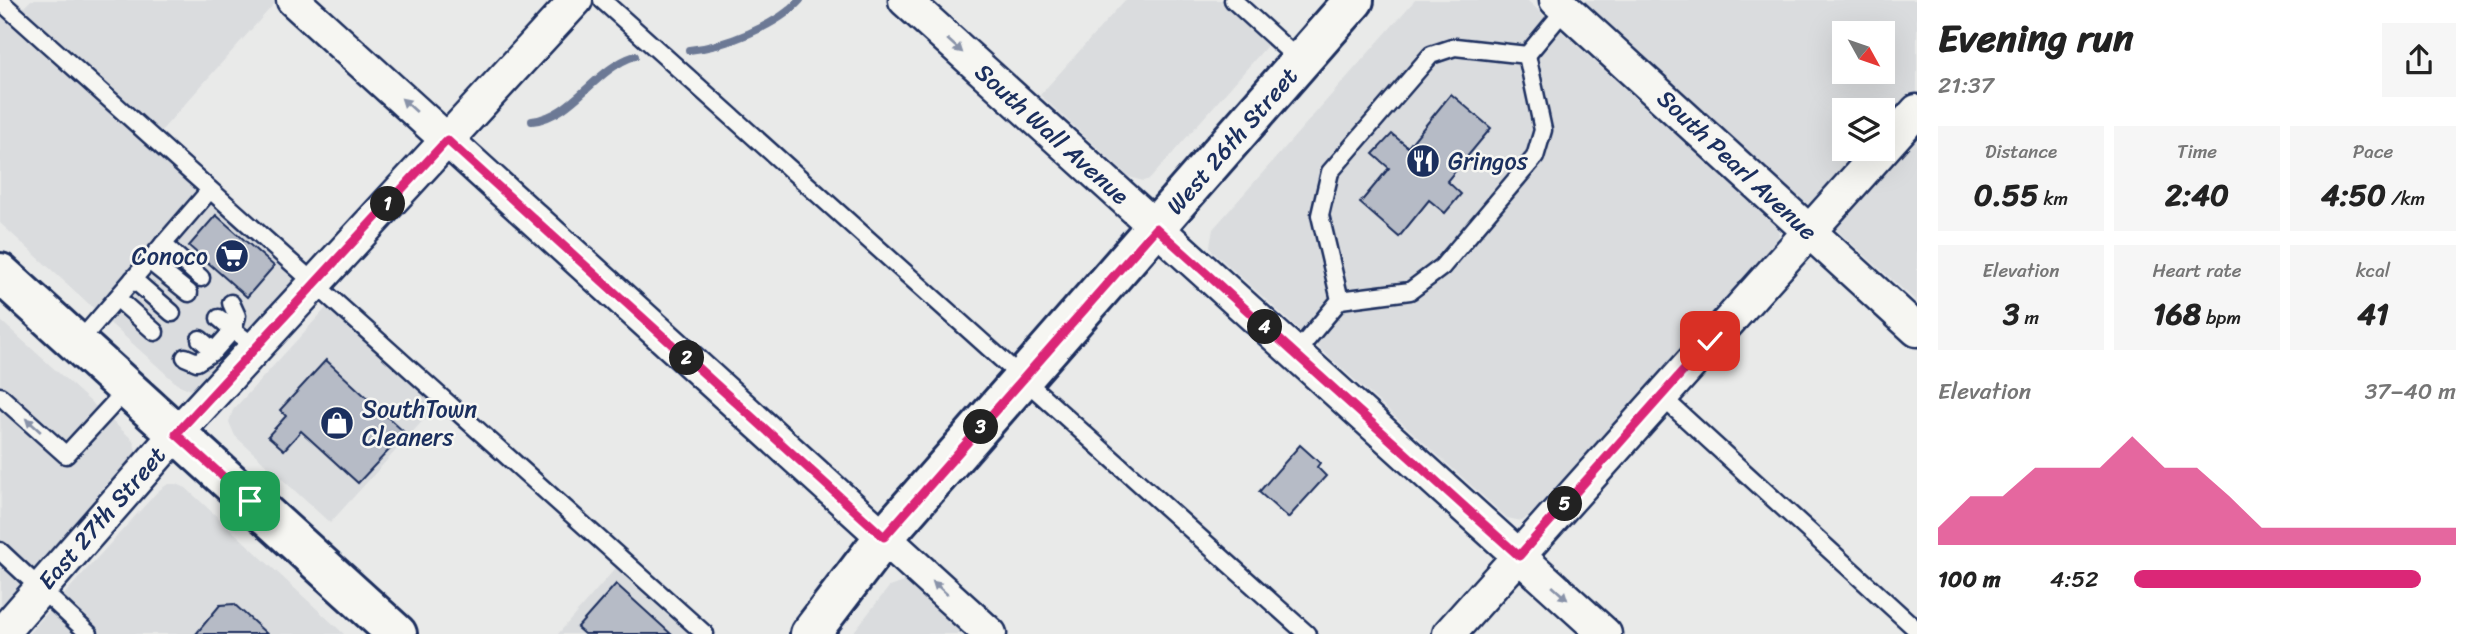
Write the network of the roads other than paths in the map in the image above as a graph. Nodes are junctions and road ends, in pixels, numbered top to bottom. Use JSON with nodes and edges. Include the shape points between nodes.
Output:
{"nodes":[{"id":1,"x":293,"y":0,"type":"edge"},
{"id":2,"x":576,"y":0,"type":"edge"},
{"id":3,"x":602,"y":0,"type":"edge"},
{"id":4,"x":905,"y":0,"type":"edge"},
{"id":5,"x":1233,"y":0,"type":"edge"},
{"id":6,"x":1354,"y":0,"type":"edge"},
{"id":7,"x":0,"y":1,"type":"edge"},
{"id":8,"x":1561,"y":4,"type":"edge"},
{"id":9,"x":1527,"y":55,"type":"junction"},
{"id":10,"x":1301,"y":62,"type":"junction"},
{"id":11,"x":1917,"y":111,"type":"edge"},
{"id":12,"x":447,"y":140,"type":"junction"},
{"id":13,"x":210,"y":190,"type":"junction"},
{"id":14,"x":1156,"y":228,"type":"junction"},
{"id":15,"x":1809,"y":232,"type":"junction"},
{"id":16,"x":163,"y":244,"type":"junction"},
{"id":17,"x":149,"y":261,"type":"junction"},
{"id":18,"x":0,"y":274,"type":"edge"},
{"id":19,"x":201,"y":278,"type":"dead end"},
{"id":20,"x":133,"y":279,"type":"junction"},
{"id":21,"x":315,"y":284,"type":"junction"},
{"id":22,"x":189,"y":293,"type":"dead end"},
{"id":23,"x":117,"y":298,"type":"junction"},
{"id":24,"x":1340,"y":300,"type":"junction"},
{"id":25,"x":231,"y":303,"type":"dead end"},
{"id":26,"x":172,"y":313,"type":"dead end"},
{"id":27,"x":219,"y":318,"type":"dead end"},
{"id":28,"x":1917,"y":330,"type":"edge"},
{"id":29,"x":155,"y":332,"type":"dead end"},
{"id":30,"x":200,"y":339,"type":"dead end"},
{"id":31,"x":244,"y":339,"type":"junction"},
{"id":32,"x":77,"y":344,"type":"junction"},
{"id":33,"x":214,"y":351,"type":"junction"},
{"id":34,"x":1295,"y":354,"type":"junction"},
{"id":35,"x":185,"y":357,"type":"dead end"},
{"id":36,"x":1023,"y":379,"type":"junction"},
{"id":37,"x":127,"y":389,"type":"junction"},
{"id":38,"x":0,"y":396,"type":"edge"},
{"id":39,"x":1661,"y":396,"type":"junction"},
{"id":40,"x":176,"y":434,"type":"junction"},
{"id":41,"x":884,"y":537,"type":"junction"},
{"id":42,"x":0,"y":551,"type":"edge"},
{"id":43,"x":1519,"y":556,"type":"junction"},
{"id":44,"x":40,"y":589,"type":"junction"},
{"id":45,"x":1917,"y":630,"type":"edge"},
{"id":46,"x":1,"y":634,"type":"edge"},
{"id":47,"x":89,"y":634,"type":"edge"},
{"id":48,"x":397,"y":634,"type":"edge"},
{"id":49,"x":705,"y":634,"type":"edge"},
{"id":50,"x":810,"y":634,"type":"edge"},
{"id":51,"x":990,"y":634,"type":"edge"},
{"id":52,"x":1307,"y":634,"type":"edge"},
{"id":53,"x":1449,"y":634,"type":"edge"},
{"id":54,"x":1605,"y":634,"type":"edge"}],
"edges":[{"from":12,"to":1,"type":"street","one_way":true},
{"from":2,"to":12,"type":"street","name":"East 27th Street"},
{"from":3,"to":36,"type":"lane"},
{"from":4,"to":14,"type":"street","name":"South Wall Avenue","one_way":true},
{"from":5,"to":10,"type":"lane"},
{"from":6,"to":10,"type":"main road","name":"West 26th Street"},
{"from":7,"to":13,"type":"lane"},
{"from":8,"to":9,"type":"lane"},
{"from":8,"to":15,"type":"street","name":"South Pearl Avenue"},
{"from":9,"to":24,"type":"lane","via":[[1543,130],[1535,157],[1442,267],[1410,291]]},
{"from":9,"to":24,"type":"lane","via":[[1455,47],[1431,55],[1330,172],[1320,215]]},
{"from":10,"to":14,"type":"main road","name":"West 26th Street"},
{"from":11,"to":15,"type":"street"},
{"from":12,"to":21,"type":"street","name":"East 27th Street"},
{"from":12,"to":41,"type":"street"},
{"from":13,"to":16,"type":"lane"},
{"from":13,"to":21,"type":"lane"},
{"from":14,"to":34,"type":"street","name":"South Wall Avenue"},
{"from":14,"to":36,"type":"main road","name":"West 26th Street"},
{"from":15,"to":28,"type":"street","name":"South Pearl Avenue"},
{"from":15,"to":39,"type":"street"},
{"from":16,"to":17,"type":"lane"},
{"from":16,"to":19,"type":"lane"},
{"from":17,"to":20,"type":"lane"},
{"from":17,"to":22,"type":"lane"},
{"from":18,"to":32,"type":"main road"},
{"from":20,"to":23,"type":"lane"},
{"from":20,"to":26,"type":"lane"},
{"from":21,"to":31,"type":"street","name":"East 27th Street"},
{"from":21,"to":49,"type":"lane"},
{"from":23,"to":29,"type":"lane"},
{"from":23,"to":32,"type":"lane"},
{"from":24,"to":34,"type":"lane"},
{"from":25,"to":31,"type":"lane"},
{"from":27,"to":31,"type":"lane"},
{"from":30,"to":33,"type":"lane"},
{"from":31,"to":33,"type":"lane"},
{"from":31,"to":40,"type":"street","name":"East 27th Street"},
{"from":32,"to":37,"type":"main road"},
{"from":33,"to":35,"type":"lane","via":[[197,362]]},
{"from":34,"to":43,"type":"street","name":"South Wall Avenue"},
{"from":36,"to":41,"type":"main road","name":"West 26th Street"},
{"from":36,"to":52,"type":"lane"},
{"from":37,"to":38,"type":"lane","one_way":true,"via":[[66,455]]},
{"from":37,"to":40,"type":"main road"},
{"from":39,"to":43,"type":"street"},
{"from":39,"to":45,"type":"lane"},
{"from":40,"to":44,"type":"street","name":"East 27th Street"},
{"from":40,"to":48,"type":"main road"},
{"from":41,"to":50,"type":"main road","name":"West 26th Street"},
{"from":51,"to":41,"type":"street","one_way":true},
{"from":42,"to":44,"type":"lane"},
{"from":43,"to":53,"type":"street"},
{"from":43,"to":54,"type":"street","name":"South Wall Avenue","one_way":true},
{"from":44,"to":46,"type":"street","name":"East 27th Street"},
{"from":44,"to":47,"type":"lane"}]}
